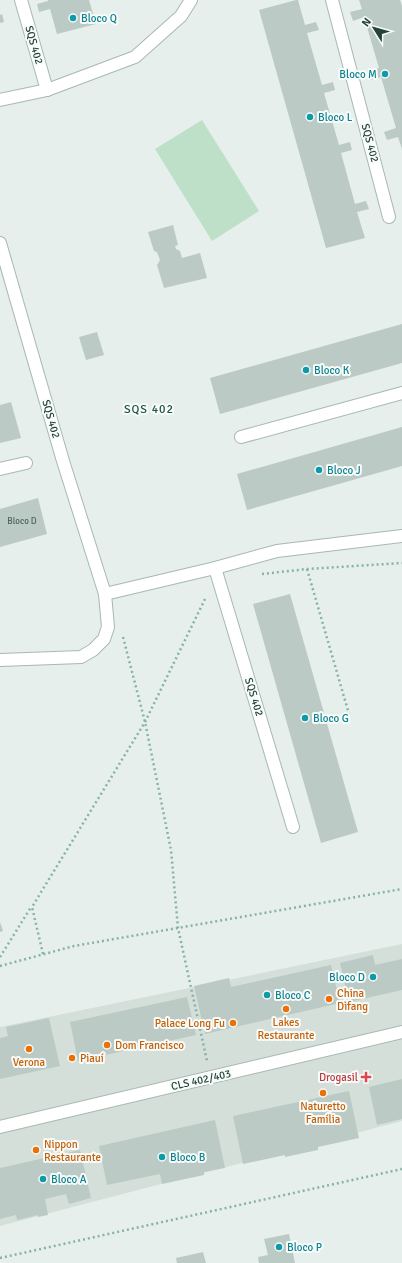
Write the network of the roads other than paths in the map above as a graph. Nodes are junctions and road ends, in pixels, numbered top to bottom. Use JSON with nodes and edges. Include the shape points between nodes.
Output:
{"nodes":[{"id":1,"x":21,"y":0,"type":"edge"},
{"id":2,"x":191,"y":0,"type":"edge"},
{"id":3,"x":332,"y":0,"type":"edge"},
{"id":4,"x":47,"y":90,"type":"junction"},
{"id":5,"x":0,"y":100,"type":"edge"},
{"id":6,"x":389,"y":217,"type":"dead end"},
{"id":7,"x":0,"y":243,"type":"edge"},
{"id":8,"x":402,"y":393,"type":"edge"},
{"id":9,"x":241,"y":437,"type":"dead end"},
{"id":10,"x":26,"y":463,"type":"dead end"},
{"id":11,"x":0,"y":469,"type":"edge"},
{"id":12,"x":402,"y":536,"type":"edge"},
{"id":13,"x":215,"y":568,"type":"junction"},
{"id":14,"x":105,"y":594,"type":"junction"},
{"id":15,"x":0,"y":660,"type":"edge"},
{"id":16,"x":293,"y":827,"type":"dead end"},
{"id":17,"x":402,"y":1032,"type":"edge"},
{"id":18,"x":0,"y":1127,"type":"edge"}],
"edges":[{"from":1,"to":4,"type":"street","name":"SQS 402"},
{"from":2,"to":4,"type":"street","via":[[182,16],[135,57]]},
{"from":3,"to":6,"type":"street","name":"SQS 402"},
{"from":4,"to":5,"type":"street"},
{"from":7,"to":14,"type":"street","name":"SQS 402","via":[[63,461]]},
{"from":8,"to":9,"type":"street"},
{"from":10,"to":11,"type":"street"},
{"from":12,"to":13,"type":"street","via":[[277,551]]},
{"from":13,"to":14,"type":"street"},
{"from":13,"to":16,"type":"street","name":"SQS 402"},
{"from":14,"to":15,"type":"street","name":"SQS 402","via":[[108,627],[104,639],[93,650],[81,657]]},
{"from":17,"to":18,"type":"street","name":"CLS 402/403"}]}
